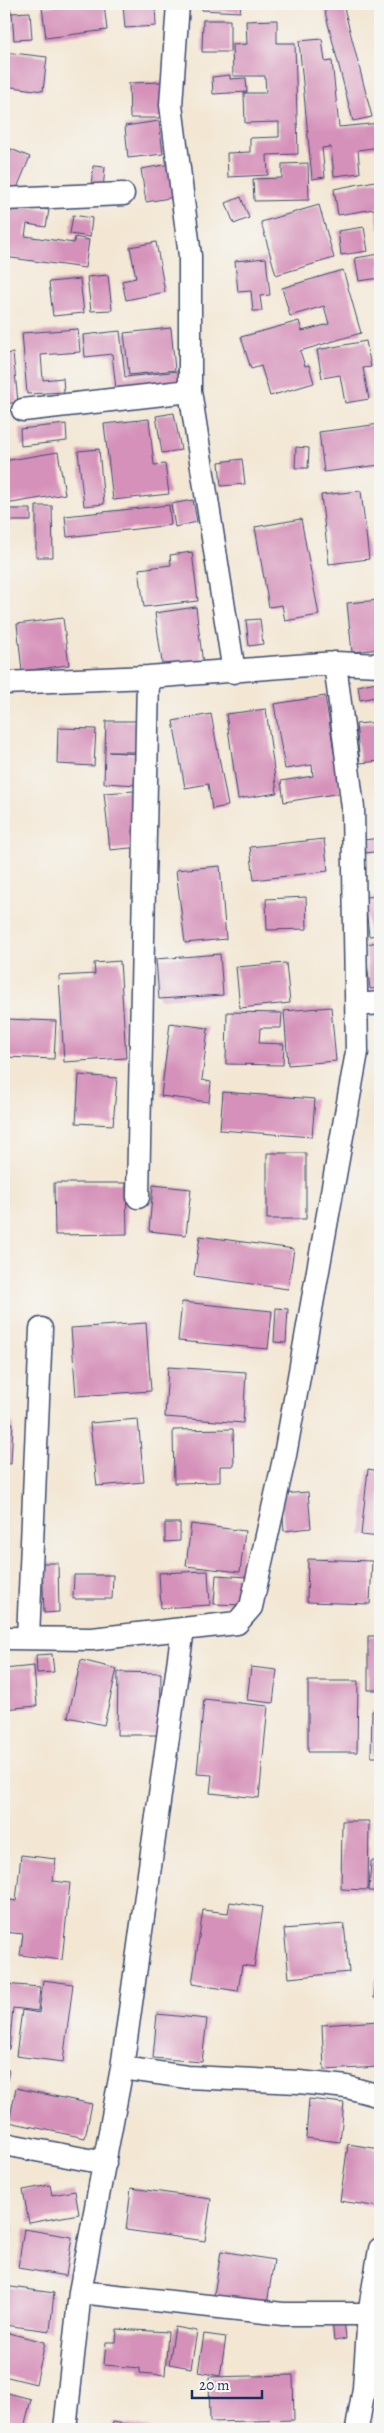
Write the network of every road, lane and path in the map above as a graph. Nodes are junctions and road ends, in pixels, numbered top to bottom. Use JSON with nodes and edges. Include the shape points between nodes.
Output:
{"nodes":[{"id":1,"x":178,"y":4,"type":"edge"},
{"id":2,"x":123,"y":194,"type":"dead end"},
{"id":3,"x":4,"y":199,"type":"edge"},
{"id":4,"x":190,"y":391,"type":"junction"},
{"id":5,"x":23,"y":410,"type":"dead end"},
{"id":6,"x":335,"y":663,"type":"junction"},
{"id":7,"x":380,"y":665,"type":"edge"},
{"id":8,"x":234,"y":672,"type":"junction"},
{"id":9,"x":148,"y":677,"type":"junction"},
{"id":10,"x":4,"y":683,"type":"edge"},
{"id":11,"x":380,"y":1003,"type":"edge"},
{"id":12,"x":356,"y":1005,"type":"junction"},
{"id":13,"x":138,"y":1197,"type":"dead end"},
{"id":14,"x":41,"y":1329,"type":"dead end"},
{"id":15,"x":184,"y":1629,"type":"junction"},
{"id":16,"x":4,"y":1638,"type":"edge"},
{"id":17,"x":28,"y":1638,"type":"junction"},
{"id":18,"x":122,"y":2068,"type":"junction"},
{"id":19,"x":380,"y":2096,"type":"edge"},
{"id":20,"x":4,"y":2144,"type":"edge"},
{"id":21,"x":105,"y":2163,"type":"junction"},
{"id":22,"x":380,"y":2249,"type":"edge"},
{"id":23,"x":80,"y":2292,"type":"junction"},
{"id":24,"x":369,"y":2314,"type":"junction"},
{"id":25,"x":66,"y":2429,"type":"edge"},
{"id":26,"x":357,"y":2429,"type":"edge"}],
"edges":[{"from":1,"to":4,"type":"street","via":[[171,105],[190,256]]},
{"from":2,"to":3,"type":"street"},
{"from":4,"to":5,"type":"street"},
{"from":4,"to":8,"type":"street"},
{"from":6,"to":7,"type":"street"},
{"from":6,"to":8,"type":"street"},
{"from":6,"to":12,"type":"street","via":[[353,808]]},
{"from":8,"to":9,"type":"street"},
{"from":9,"to":10,"type":"street"},
{"from":9,"to":13,"type":"street"},
{"from":11,"to":12,"type":"street"},
{"from":12,"to":15,"type":"street","via":[[357,1052],[285,1455],[251,1607],[237,1623]]},
{"from":14,"to":17,"type":"street"},
{"from":15,"to":17,"type":"street","via":[[92,1638]]},
{"from":15,"to":18,"type":"street"},
{"from":16,"to":17,"type":"street"},
{"from":18,"to":19,"type":"street","via":[[187,2078],[299,2082]]},
{"from":18,"to":21,"type":"street"},
{"from":20,"to":21,"type":"street"},
{"from":21,"to":23,"type":"street"},
{"from":22,"to":24,"type":"street"},
{"from":23,"to":24,"type":"street","via":[[283,2314]]},
{"from":23,"to":25,"type":"street"},
{"from":24,"to":26,"type":"street","via":[[364,2388]]}]}
